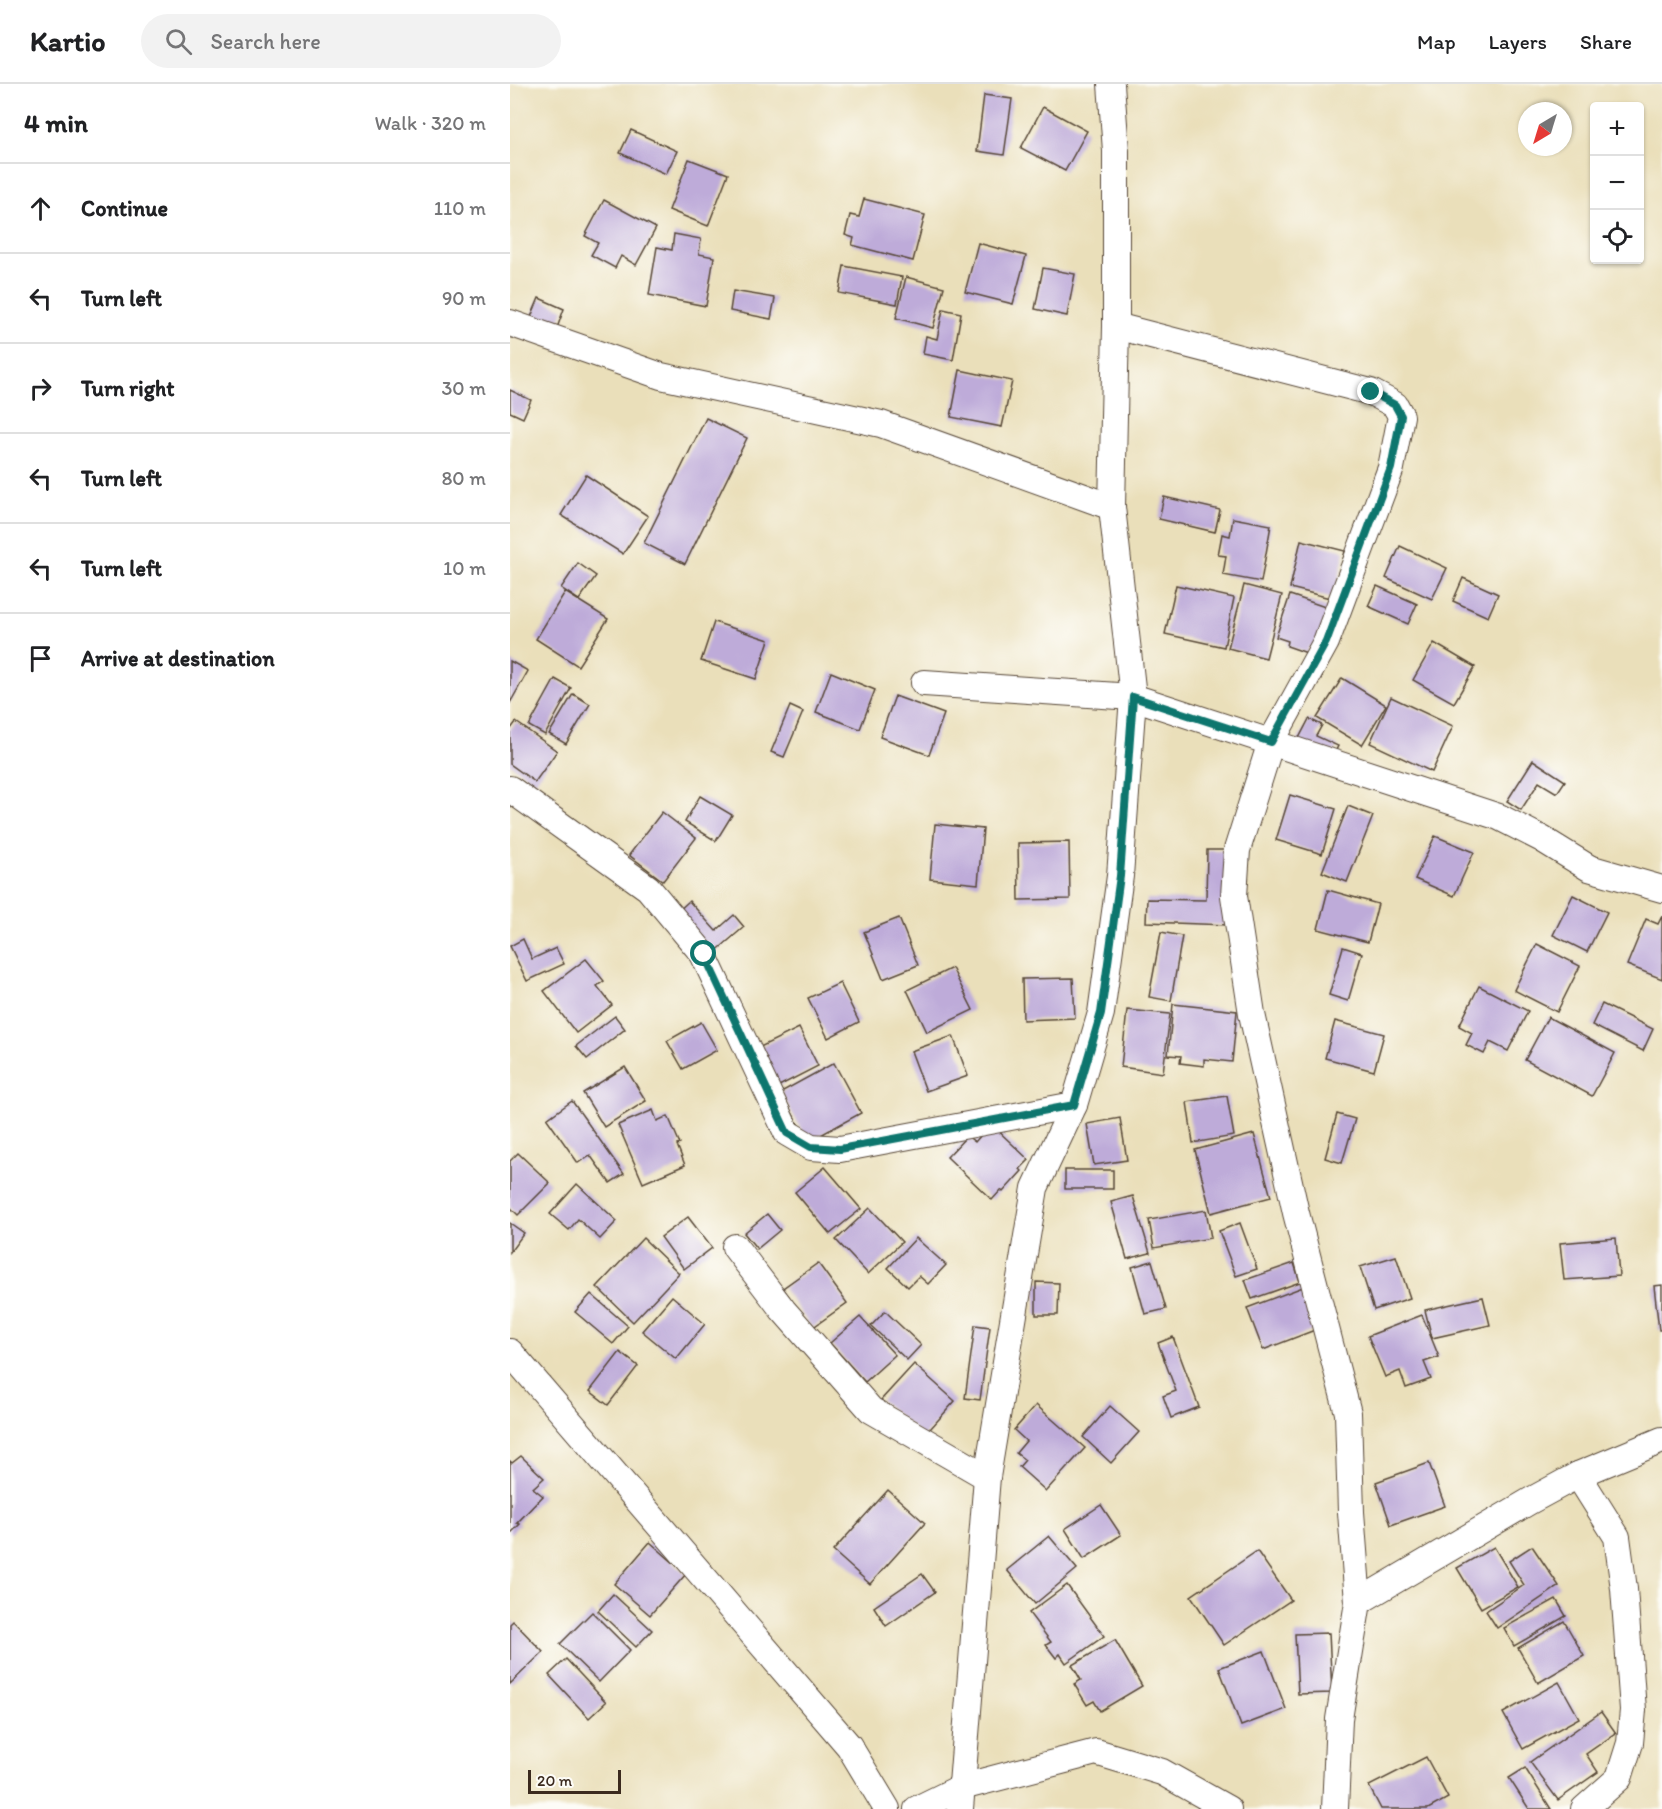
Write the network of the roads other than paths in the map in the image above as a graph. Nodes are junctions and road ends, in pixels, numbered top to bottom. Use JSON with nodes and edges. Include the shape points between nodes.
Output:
{"nodes":[{"id":1,"x":1111,"y":84,"type":"edge"},
{"id":2,"x":510,"y":323,"type":"edge"},
{"id":3,"x":1116,"y":326,"type":"junction"},
{"id":4,"x":1112,"y":507,"type":"junction"},
{"id":5,"x":924,"y":683,"type":"dead end"},
{"id":6,"x":1133,"y":697,"type":"junction"},
{"id":7,"x":1271,"y":742,"type":"junction"},
{"id":8,"x":510,"y":789,"type":"edge"},
{"id":9,"x":1662,"y":889,"type":"edge"},
{"id":10,"x":1074,"y":1105,"type":"junction"},
{"id":11,"x":735,"y":1247,"type":"dead end"},
{"id":12,"x":510,"y":1352,"type":"edge"},
{"id":13,"x":1662,"y":1440,"type":"edge"},
{"id":14,"x":1578,"y":1475,"type":"junction"},
{"id":15,"x":987,"y":1477,"type":"junction"},
{"id":16,"x":1358,"y":1602,"type":"junction"},
{"id":17,"x":961,"y":1798,"type":"edge"},
{"id":18,"x":887,"y":1809,"type":"edge"},
{"id":19,"x":917,"y":1809,"type":"edge"},
{"id":20,"x":1228,"y":1809,"type":"edge"},
{"id":21,"x":1335,"y":1809,"type":"edge"},
{"id":22,"x":1584,"y":1809,"type":"edge"}],
"edges":[{"from":1,"to":3,"type":"street","via":[[1116,151]]},
{"from":2,"to":4,"type":"street","via":[[662,376],[881,424]]},
{"from":3,"to":4,"type":"street"},
{"from":3,"to":7,"type":"street","via":[[1371,392],[1395,405],[1401,416],[1391,468],[1326,642]]},
{"from":4,"to":6,"type":"street"},
{"from":5,"to":6,"type":"street"},
{"from":6,"to":7,"type":"street"},
{"from":6,"to":10,"type":"street","via":[[1120,876],[1101,1013]]},
{"from":7,"to":9,"type":"street","via":[[1499,817],[1588,868]]},
{"from":7,"to":16,"type":"street","via":[[1237,850],[1234,896],[1254,1026],[1296,1213],[1348,1413]]},
{"from":8,"to":10,"type":"street","via":[[648,888],[704,954],[787,1133],[811,1147],[840,1149]]},
{"from":10,"to":15,"type":"street","via":[[1035,1188]]},
{"from":11,"to":15,"type":"street","via":[[783,1310],[871,1410]]},
{"from":12,"to":18,"type":"street","via":[[849,1746]]},
{"from":13,"to":14,"type":"street"},
{"from":14,"to":16,"type":"street"},
{"from":14,"to":22,"type":"street","via":[[1617,1537],[1633,1710],[1630,1743],[1619,1778]]},
{"from":15,"to":17,"type":"street"},
{"from":16,"to":21,"type":"street","via":[[1339,1719]]},
{"from":17,"to":19,"type":"street"},
{"from":17,"to":20,"type":"street","via":[[1095,1752],[1162,1772]]}]}
